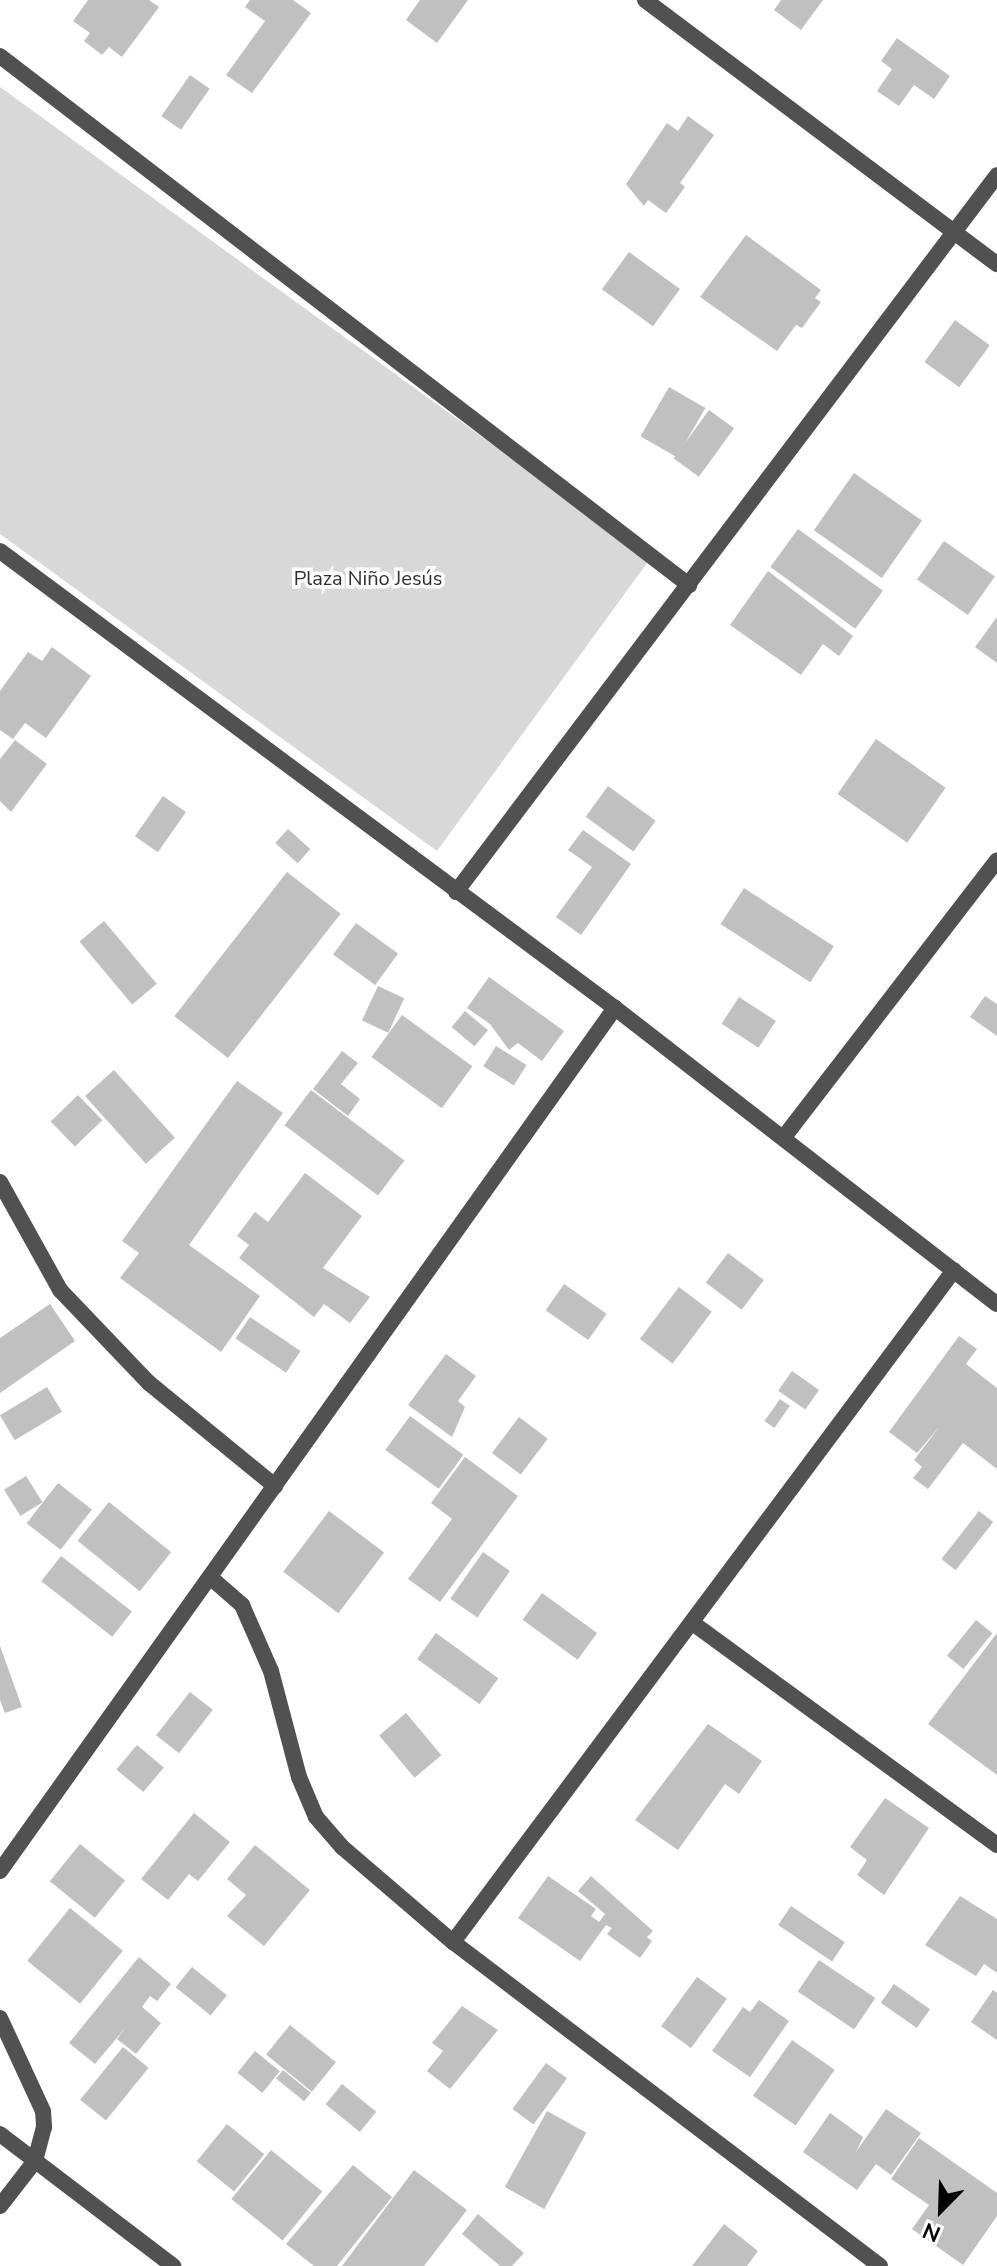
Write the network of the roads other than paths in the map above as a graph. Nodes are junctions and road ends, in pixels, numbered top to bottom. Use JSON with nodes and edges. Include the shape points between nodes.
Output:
{"nodes":[{"id":1,"x":645,"y":0,"type":"edge"},
{"id":2,"x":0,"y":56,"type":"edge"},
{"id":3,"x":997,"y":175,"type":"edge"},
{"id":4,"x":954,"y":233,"type":"junction"},
{"id":5,"x":997,"y":264,"type":"edge"},
{"id":6,"x":0,"y":551,"type":"edge"},
{"id":7,"x":689,"y":585,"type":"junction"},
{"id":8,"x":997,"y":860,"type":"edge"},
{"id":9,"x":456,"y":892,"type":"junction"},
{"id":10,"x":615,"y":1008,"type":"junction"},
{"id":11,"x":784,"y":1137,"type":"junction"},
{"id":12,"x":0,"y":1182,"type":"edge"},
{"id":13,"x":954,"y":1270,"type":"junction"},
{"id":14,"x":997,"y":1304,"type":"edge"},
{"id":15,"x":275,"y":1486,"type":"junction"},
{"id":16,"x":210,"y":1577,"type":"junction"},
{"id":17,"x":694,"y":1624,"type":"junction"},
{"id":18,"x":997,"y":1845,"type":"edge"},
{"id":19,"x":0,"y":1871,"type":"edge"},
{"id":20,"x":453,"y":1942,"type":"junction"},
{"id":21,"x":0,"y":2018,"type":"edge"},
{"id":22,"x":0,"y":2134,"type":"edge"},
{"id":23,"x":35,"y":2161,"type":"junction"},
{"id":24,"x":0,"y":2206,"type":"edge"},
{"id":25,"x":173,"y":2266,"type":"edge"},
{"id":26,"x":880,"y":2266,"type":"edge"}],
"edges":[{"from":1,"to":4,"type":"street"},
{"from":2,"to":7,"type":"street"},
{"from":3,"to":4,"type":"street"},
{"from":4,"to":5,"type":"street"},
{"from":4,"to":7,"type":"street"},
{"from":6,"to":9,"type":"street"},
{"from":7,"to":9,"type":"street"},
{"from":8,"to":11,"type":"street"},
{"from":9,"to":10,"type":"street"},
{"from":10,"to":11,"type":"street"},
{"from":10,"to":15,"type":"street"},
{"from":11,"to":13,"type":"street"},
{"from":12,"to":15,"type":"street","via":[[60,1290],[149,1383]]},
{"from":13,"to":14,"type":"street"},
{"from":13,"to":17,"type":"street"},
{"from":15,"to":16,"type":"street"},
{"from":16,"to":19,"type":"street"},
{"from":16,"to":20,"type":"street","via":[[242,1605],[271,1671],[299,1777],[316,1817],[342,1847]]},
{"from":17,"to":18,"type":"street"},
{"from":17,"to":20,"type":"street"},
{"from":20,"to":26,"type":"street"},
{"from":21,"to":23,"type":"street","via":[[43,2111],[43,2142]]},
{"from":22,"to":23,"type":"street"},
{"from":23,"to":24,"type":"street"},
{"from":23,"to":25,"type":"street"}]}
